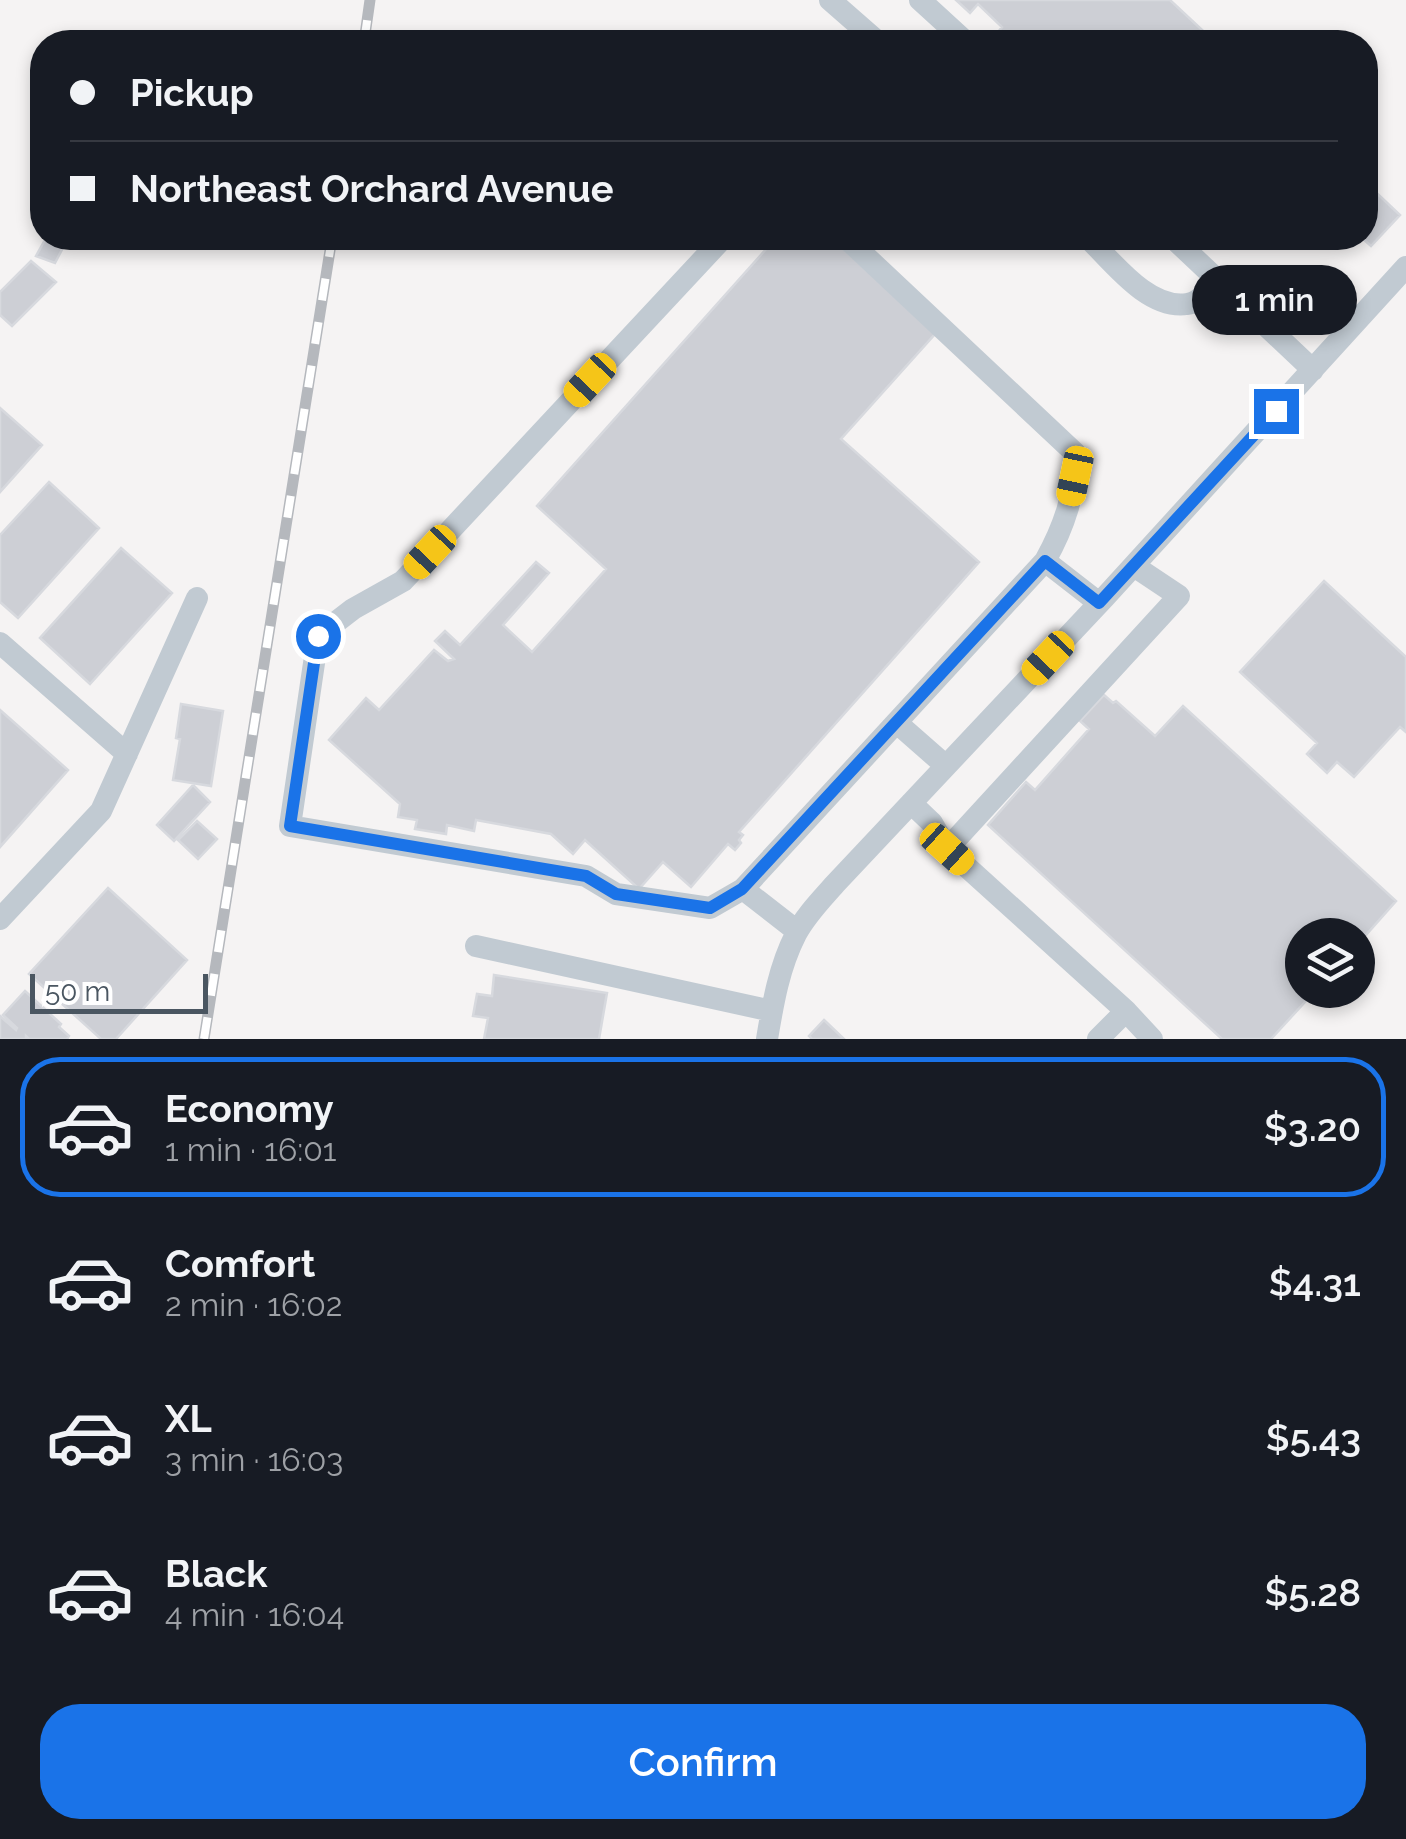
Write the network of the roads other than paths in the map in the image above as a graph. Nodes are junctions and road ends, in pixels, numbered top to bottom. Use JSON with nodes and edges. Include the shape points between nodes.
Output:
{"nodes":[{"id":1,"x":830,"y":0,"type":"edge"},
{"id":2,"x":920,"y":0,"type":"edge"},
{"id":3,"x":864,"y":30,"type":"edge"},
{"id":4,"x":953,"y":30,"type":"edge"},
{"id":5,"x":711,"y":250,"type":"edge"},
{"id":6,"x":859,"y":250,"type":"edge"},
{"id":7,"x":1101,"y":250,"type":"edge"},
{"id":8,"x":1187,"y":250,"type":"edge"},
{"id":9,"x":1406,"y":267,"type":"edge"},
{"id":10,"x":1221,"y":282,"type":"junction"},
{"id":11,"x":1313,"y":370,"type":"junction"},
{"id":12,"x":1045,"y":561,"type":"junction"},
{"id":13,"x":1134,"y":566,"type":"junction"},
{"id":14,"x":197,"y":598,"type":"dead end"},
{"id":15,"x":1099,"y":603,"type":"junction"},
{"id":16,"x":0,"y":642,"type":"edge"},
{"id":17,"x":897,"y":723,"type":"junction"},
{"id":18,"x":128,"y":754,"type":"junction"},
{"id":19,"x":946,"y":766,"type":"junction"},
{"id":20,"x":911,"y":803,"type":"junction"},
{"id":21,"x":947,"y":849,"type":"junction"},
{"id":22,"x":742,"y":889,"type":"junction"},
{"id":23,"x":0,"y":920,"type":"edge"},
{"id":24,"x":797,"y":931,"type":"junction"},
{"id":25,"x":476,"y":946,"type":"dead end"},
{"id":26,"x":772,"y":1011,"type":"junction"},
{"id":27,"x":1126,"y":1011,"type":"junction"},
{"id":28,"x":766,"y":1039,"type":"edge"},
{"id":29,"x":1098,"y":1039,"type":"edge"},
{"id":30,"x":1152,"y":1039,"type":"edge"}],
"edges":[{"from":1,"to":3,"type":"street"},
{"from":2,"to":4,"type":"street"},
{"from":5,"to":22,"type":"street","via":[[403,581],[318,636],[290,826],[586,876],[616,894],[710,908]]},
{"from":6,"to":12,"type":"street","via":[[1075,453],[1069,507]]},
{"from":7,"to":10,"type":"street","via":[[1165,304],[1190,304]]},
{"from":8,"to":10,"type":"street"},
{"from":9,"to":11,"type":"street"},
{"from":10,"to":11,"type":"street"},
{"from":11,"to":13,"type":"street"},
{"from":12,"to":15,"type":"street"},
{"from":12,"to":17,"type":"street"},
{"from":13,"to":15,"type":"street"},
{"from":13,"to":21,"type":"street","via":[[1180,596]]},
{"from":14,"to":18,"type":"street"},
{"from":15,"to":19,"type":"street"},
{"from":16,"to":18,"type":"street"},
{"from":17,"to":19,"type":"street"},
{"from":17,"to":22,"type":"street"},
{"from":18,"to":23,"type":"street","via":[[102,811]]},
{"from":19,"to":20,"type":"street"},
{"from":20,"to":21,"type":"street"},
{"from":20,"to":24,"type":"street"},
{"from":21,"to":27,"type":"street"},
{"from":22,"to":24,"type":"street"},
{"from":24,"to":26,"type":"street"},
{"from":25,"to":26,"type":"street"},
{"from":26,"to":28,"type":"street"},
{"from":27,"to":29,"type":"street"},
{"from":27,"to":30,"type":"street"}]}
